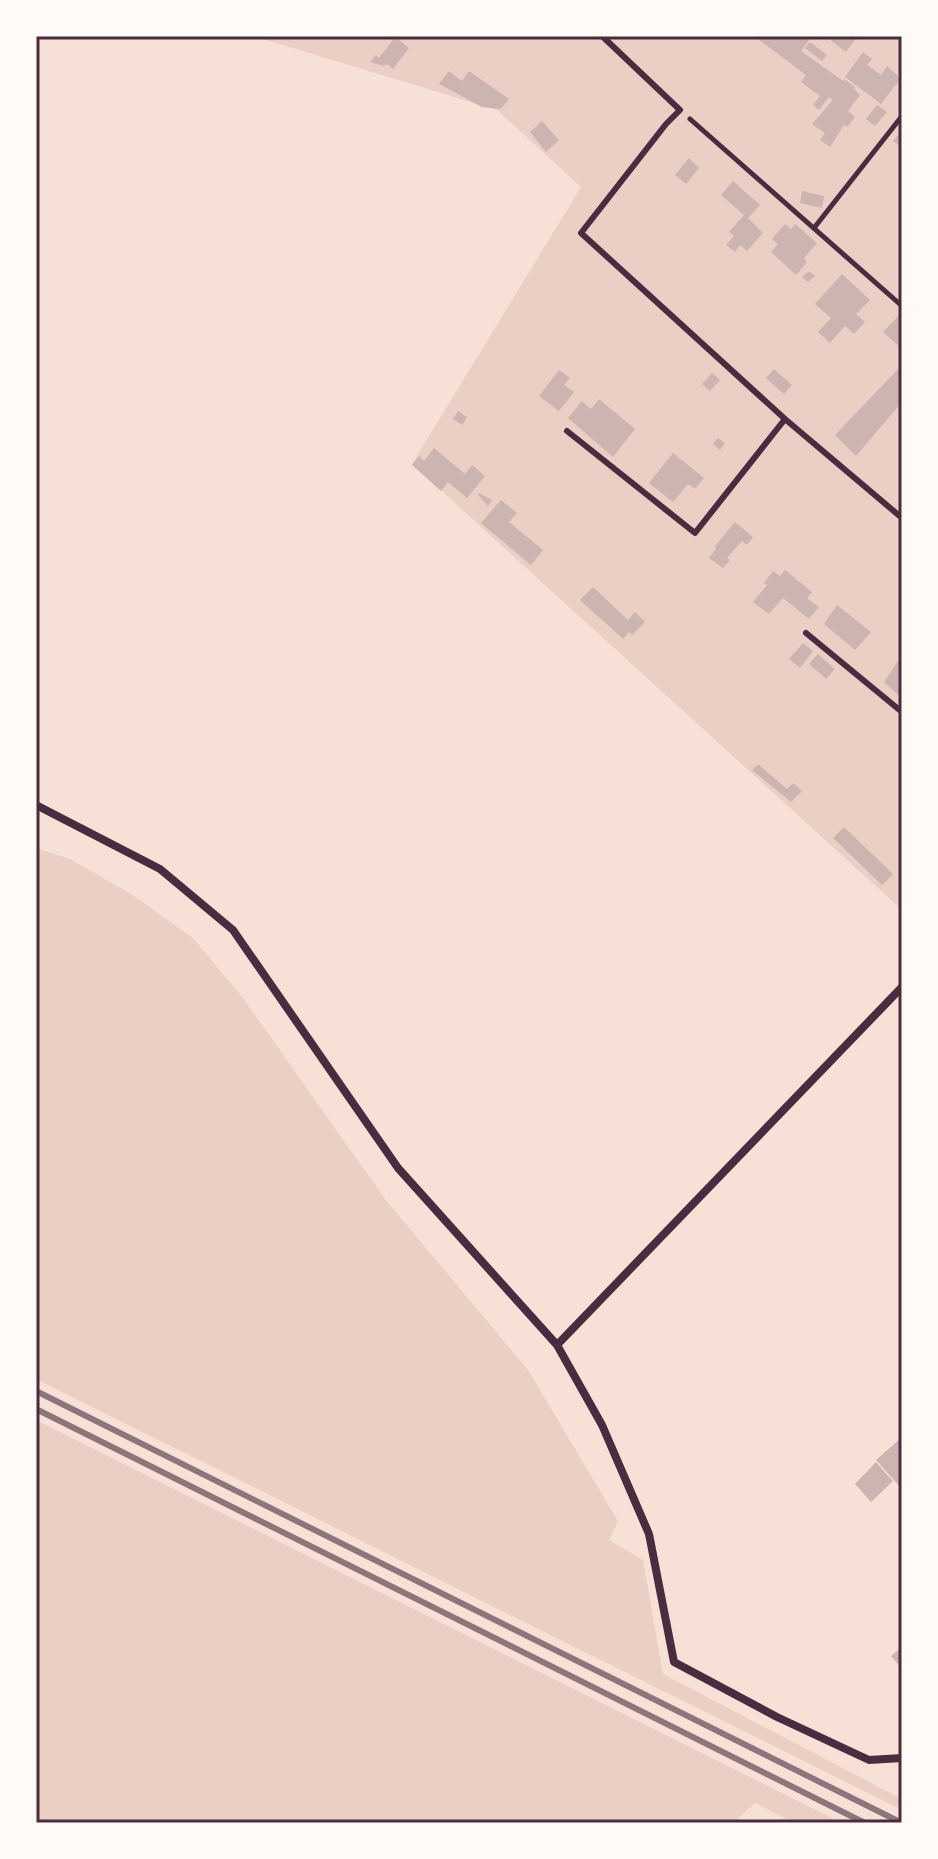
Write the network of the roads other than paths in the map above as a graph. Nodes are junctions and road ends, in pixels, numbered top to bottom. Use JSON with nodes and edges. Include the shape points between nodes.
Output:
{"nodes":[{"id":1,"x":602,"y":36,"type":"edge"},
{"id":2,"x":785,"y":419,"type":"junction"},
{"id":3,"x":567,"y":431,"type":"dead end"},
{"id":4,"x":902,"y":518,"type":"edge"},
{"id":5,"x":806,"y":633,"type":"dead end"},
{"id":6,"x":902,"y":712,"type":"edge"},
{"id":7,"x":36,"y":805,"type":"edge"},
{"id":8,"x":902,"y":987,"type":"edge"},
{"id":9,"x":557,"y":1345,"type":"junction"},
{"id":10,"x":902,"y":1758,"type":"edge"}],
"edges":[{"from":1,"to":2,"type":"lane","via":[[680,110],[581,233]]},
{"from":2,"to":3,"type":"lane","via":[[695,533]]},
{"from":2,"to":4,"type":"lane"},
{"from":5,"to":6,"type":"lane"},
{"from":7,"to":9,"type":"street","via":[[160,869],[233,930],[398,1168]]},
{"from":8,"to":9,"type":"street"},
{"from":9,"to":10,"type":"street","via":[[602,1425],[649,1534],[674,1662],[869,1760]]}]}
